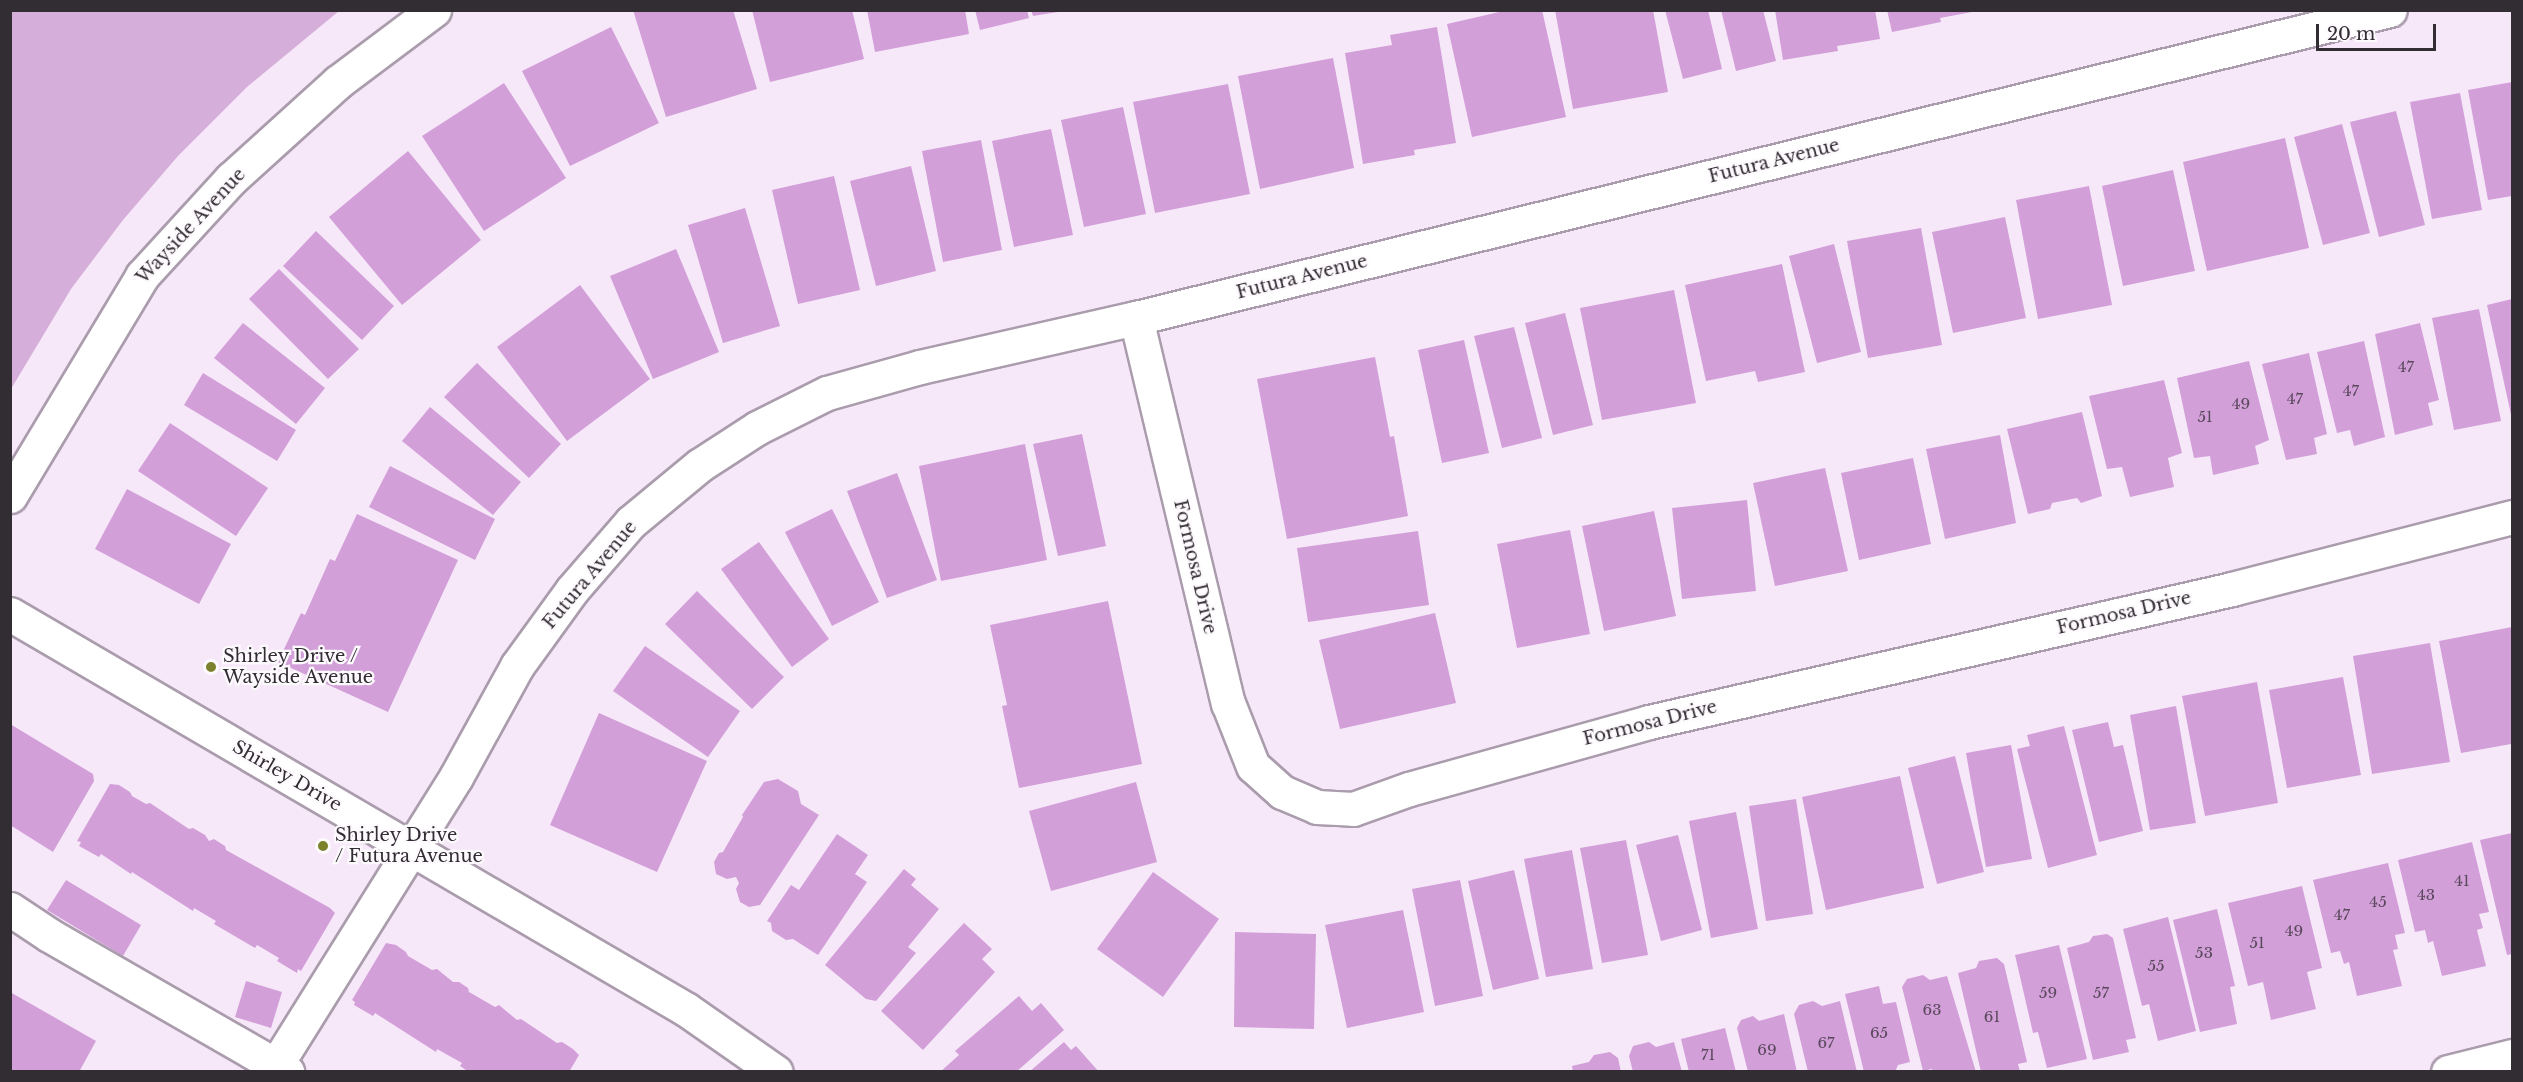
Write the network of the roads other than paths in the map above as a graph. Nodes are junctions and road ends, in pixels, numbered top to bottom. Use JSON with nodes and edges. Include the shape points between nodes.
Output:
{"nodes":[{"id":1,"x":434,"y":10,"type":"edge"},
{"id":2,"x":2390,"y":10,"type":"edge"},
{"id":3,"x":1136,"y":318,"type":"junction"},
{"id":4,"x":10,"y":496,"type":"edge"},
{"id":5,"x":2512,"y":517,"type":"edge"},
{"id":6,"x":10,"y":615,"type":"edge"},
{"id":7,"x":411,"y":849,"type":"junction"},
{"id":8,"x":10,"y":909,"type":"edge"},
{"id":9,"x":2512,"y":1056,"type":"edge"},
{"id":10,"x":282,"y":1068,"type":"edge"},
{"id":11,"x":776,"y":1071,"type":"edge"},
{"id":12,"x":2448,"y":1071,"type":"edge"}],
"edges":[{"from":1,"to":4,"type":"street","name":"Wayside Avenue","via":[[338,82],[231,179],[142,276]]},
{"from":2,"to":3,"type":"street","name":"Futura Avenue"},
{"from":3,"to":5,"type":"street","name":"Formosa Drive","via":[[1228,704],[1253,766],[1281,792],[1317,807],[1353,809],[1408,789],[1649,722],[2232,589]]},
{"from":3,"to":7,"type":"street","name":"Futura Avenue","via":[[920,367],[827,393],[757,428],[700,465],[631,522],[572,590],[517,666]]},
{"from":6,"to":7,"type":"street","name":"Shirley Drive"},
{"from":7,"to":10,"type":"street","name":"Futura Avenue"},
{"from":7,"to":11,"type":"street","name":"Shirley Drive","via":[[687,1010]]},
{"from":8,"to":10,"type":"street"},
{"from":9,"to":12,"type":"street"}]}
